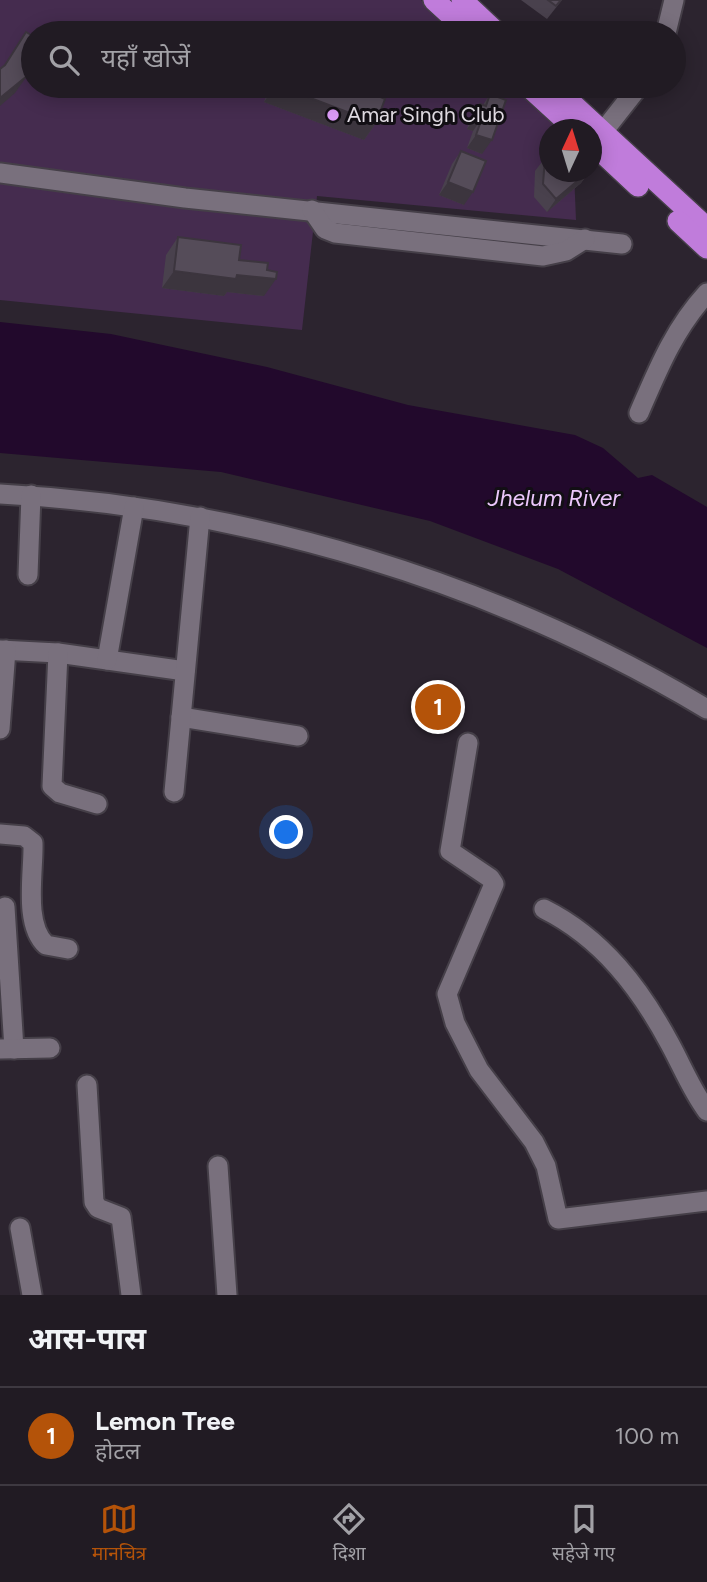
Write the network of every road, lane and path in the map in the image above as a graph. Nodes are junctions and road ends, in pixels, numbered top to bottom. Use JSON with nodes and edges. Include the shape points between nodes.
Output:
{"nodes":[{"id":1,"x":434,"y":0,"type":"edge"},
{"id":2,"x":462,"y":0,"type":"edge"},
{"id":3,"x":674,"y":0,"type":"edge"},
{"id":4,"x":457,"y":21,"type":"edge"},
{"id":5,"x":484,"y":21,"type":"edge"},
{"id":6,"x":669,"y":21,"type":"edge"},
{"id":7,"x":541,"y":98,"type":"edge"},
{"id":8,"x":563,"y":98,"type":"edge"},
{"id":9,"x":629,"y":98,"type":"edge"},
{"id":10,"x":564,"y":119,"type":"edge"},
{"id":11,"x":581,"y":119,"type":"edge"},
{"id":12,"x":602,"y":132,"type":"edge"},
{"id":13,"x":602,"y":142,"type":"edge"},
{"id":14,"x":602,"y":143,"type":"edge"},
{"id":15,"x":0,"y":173,"type":"edge"},
{"id":16,"x":707,"y":228,"type":"edge"},
{"id":17,"x":622,"y":244,"type":"dead end"},
{"id":18,"x":707,"y":248,"type":"edge"},
{"id":19,"x":707,"y":293,"type":"edge"},
{"id":20,"x":639,"y":413,"type":"dead end"},
{"id":21,"x":0,"y":494,"type":"edge"},
{"id":22,"x":32,"y":495,"type":"junction"},
{"id":23,"x":134,"y":507,"type":"junction"},
{"id":24,"x":200,"y":517,"type":"junction"},
{"id":25,"x":28,"y":575,"type":"dead end"},
{"id":26,"x":3,"y":650,"type":"edge"},
{"id":27,"x":58,"y":653,"type":"junction"},
{"id":28,"x":107,"y":660,"type":"junction"},
{"id":29,"x":185,"y":671,"type":"junction"},
{"id":30,"x":707,"y":709,"type":"edge"},
{"id":31,"x":181,"y":718,"type":"junction"},
{"id":32,"x":0,"y":729,"type":"edge"},
{"id":33,"x":298,"y":736,"type":"dead end"},
{"id":34,"x":468,"y":743,"type":"dead end"},
{"id":35,"x":174,"y":792,"type":"dead end"},
{"id":36,"x":97,"y":804,"type":"dead end"},
{"id":37,"x":0,"y":834,"type":"edge"},
{"id":38,"x":5,"y":907,"type":"dead end"},
{"id":39,"x":544,"y":909,"type":"dead end"},
{"id":40,"x":68,"y":949,"type":"dead end"},
{"id":41,"x":50,"y":1048,"type":"dead end"},
{"id":42,"x":7,"y":1049,"type":"edge"},
{"id":43,"x":87,"y":1085,"type":"dead end"},
{"id":44,"x":707,"y":1111,"type":"edge"},
{"id":45,"x":218,"y":1166,"type":"dead end"},
{"id":46,"x":707,"y":1201,"type":"edge"},
{"id":47,"x":20,"y":1227,"type":"dead end"},
{"id":48,"x":32,"y":1295,"type":"edge"},
{"id":49,"x":131,"y":1295,"type":"edge"},
{"id":50,"x":227,"y":1295,"type":"edge"}],
"edges":[{"from":1,"to":4,"type":"highway"},
{"from":2,"to":5,"type":"highway"},
{"from":3,"to":6,"type":"street"},
{"from":7,"to":10,"type":"highway"},
{"from":8,"to":11,"type":"highway"},
{"from":9,"to":12,"type":"street"},
{"from":13,"to":16,"type":"highway"},
{"from":14,"to":18,"type":"highway"},
{"from":15,"to":17,"type":"street","via":[[184,198]]},
{"from":19,"to":20,"type":"street","via":[[668,344]]},
{"from":21,"to":22,"type":"street"},
{"from":22,"to":23,"type":"street"},
{"from":22,"to":25,"type":"street"},
{"from":23,"to":24,"type":"street"},
{"from":23,"to":28,"type":"street"},
{"from":24,"to":29,"type":"street"},
{"from":24,"to":30,"type":"street","via":[[377,560],[458,589],[551,628]]},
{"from":26,"to":27,"type":"street"},
{"from":26,"to":32,"type":"street"},
{"from":27,"to":28,"type":"street"},
{"from":27,"to":36,"type":"street","via":[[52,786],[60,793]]},
{"from":28,"to":29,"type":"street"},
{"from":29,"to":31,"type":"street"},
{"from":31,"to":33,"type":"street"},
{"from":31,"to":35,"type":"street"},
{"from":34,"to":46,"type":"street","via":[[450,851],[494,884],[447,994],[469,1051],[534,1142],[558,1219]]},
{"from":37,"to":40,"type":"street","via":[[24,836],[33,843],[31,895],[39,937],[46,945]]},
{"from":38,"to":42,"type":"street"},
{"from":39,"to":44,"type":"street","via":[[576,927],[612,958],[656,1018]]},
{"from":41,"to":42,"type":"street"},
{"from":43,"to":49,"type":"street","via":[[94,1202],[121,1217]]},
{"from":45,"to":50,"type":"street"},
{"from":47,"to":48,"type":"street"}]}
